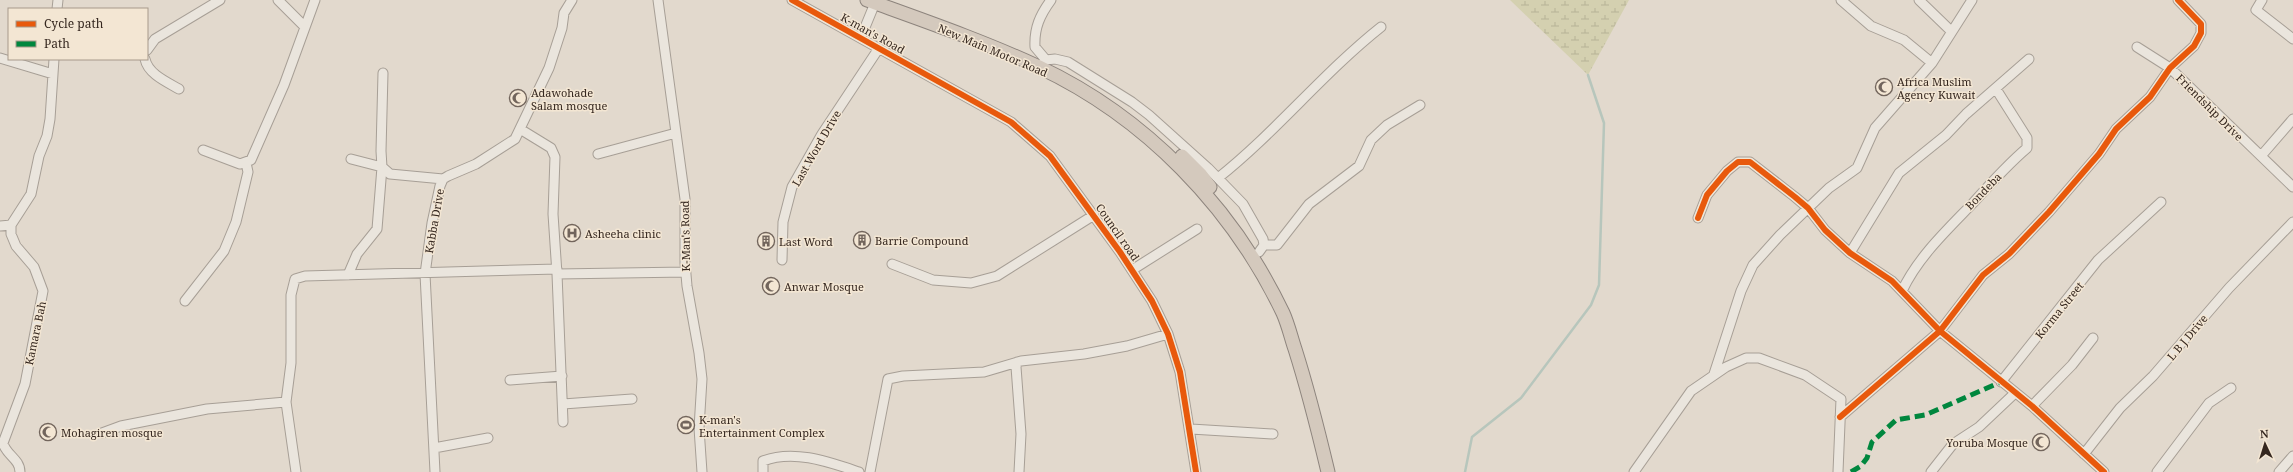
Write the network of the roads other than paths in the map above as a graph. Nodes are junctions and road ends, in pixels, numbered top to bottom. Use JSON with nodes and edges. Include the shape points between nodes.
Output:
{"nodes":[{"id":1,"x":220,"y":0,"type":"edge"},
{"id":2,"x":278,"y":0,"type":"edge"},
{"id":3,"x":315,"y":0,"type":"edge"},
{"id":4,"x":572,"y":0,"type":"edge"},
{"id":5,"x":658,"y":0,"type":"edge"},
{"id":6,"x":792,"y":0,"type":"edge"},
{"id":7,"x":889,"y":0,"type":"edge"},
{"id":8,"x":1051,"y":0,"type":"edge"},
{"id":9,"x":1841,"y":0,"type":"edge"},
{"id":10,"x":1920,"y":0,"type":"edge"},
{"id":11,"x":1972,"y":0,"type":"edge"},
{"id":12,"x":2178,"y":0,"type":"edge"},
{"id":13,"x":2262,"y":0,"type":"edge"},
{"id":14,"x":871,"y":1,"type":"edge"},
{"id":15,"x":305,"y":27,"type":"junction"},
{"id":16,"x":1381,"y":27,"type":"dead end"},
{"id":17,"x":1951,"y":31,"type":"junction"},
{"id":18,"x":861,"y":38,"type":"junction"},
{"id":19,"x":2293,"y":39,"type":"edge"},
{"id":20,"x":2137,"y":47,"type":"dead end"},
{"id":21,"x":879,"y":48,"type":"junction"},
{"id":22,"x":148,"y":49,"type":"edge"},
{"id":23,"x":0,"y":58,"type":"edge"},
{"id":24,"x":2029,"y":59,"type":"dead end"},
{"id":25,"x":54,"y":60,"type":"edge"},
{"id":26,"x":145,"y":60,"type":"edge"},
{"id":27,"x":1045,"y":61,"type":"junction"},
{"id":28,"x":1932,"y":63,"type":"junction"},
{"id":29,"x":2170,"y":68,"type":"junction"},
{"id":30,"x":383,"y":73,"type":"dead end"},
{"id":31,"x":924,"y":73,"type":"joint"},
{"id":32,"x":53,"y":74,"type":"junction"},
{"id":33,"x":179,"y":89,"type":"dead end"},
{"id":34,"x":1996,"y":89,"type":"junction"},
{"id":35,"x":1420,"y":105,"type":"dead end"},
{"id":36,"x":2293,"y":119,"type":"edge"},
{"id":37,"x":520,"y":129,"type":"junction"},
{"id":38,"x":676,"y":133,"type":"junction"},
{"id":39,"x":203,"y":150,"type":"dead end"},
{"id":40,"x":598,"y":154,"type":"dead end"},
{"id":41,"x":2261,"y":156,"type":"junction"},
{"id":42,"x":351,"y":159,"type":"dead end"},
{"id":43,"x":246,"y":163,"type":"junction"},
{"id":44,"x":382,"y":167,"type":"junction"},
{"id":45,"x":1218,"y":178,"type":"junction"},
{"id":46,"x":443,"y":179,"type":"junction"},
{"id":47,"x":2293,"y":187,"type":"edge"},
{"id":48,"x":2161,"y":202,"type":"dead end"},
{"id":49,"x":1808,"y":208,"type":"junction"},
{"id":50,"x":1094,"y":215,"type":"junction"},
{"id":51,"x":1698,"y":218,"type":"dead end"},
{"id":52,"x":2293,"y":222,"type":"edge"},
{"id":53,"x":11,"y":225,"type":"junction"},
{"id":54,"x":0,"y":226,"type":"edge"},
{"id":55,"x":1197,"y":229,"type":"dead end"},
{"id":56,"x":1261,"y":248,"type":"junction"},
{"id":57,"x":1850,"y":253,"type":"junction"},
{"id":58,"x":782,"y":260,"type":"dead end"},
{"id":59,"x":892,"y":264,"type":"dead end"},
{"id":60,"x":1132,"y":270,"type":"junction"},
{"id":61,"x":557,"y":271,"type":"junction"},
{"id":62,"x":686,"y":272,"type":"junction"},
{"id":63,"x":425,"y":274,"type":"junction"},
{"id":64,"x":348,"y":275,"type":"junction"},
{"id":65,"x":1902,"y":291,"type":"junction"},
{"id":66,"x":185,"y":301,"type":"dead end"},
{"id":67,"x":1940,"y":331,"type":"junction"},
{"id":68,"x":1168,"y":334,"type":"junction"},
{"id":69,"x":2093,"y":338,"type":"dead end"},
{"id":70,"x":1017,"y":362,"type":"junction"},
{"id":71,"x":1714,"y":374,"type":"junction"},
{"id":72,"x":562,"y":376,"type":"junction"},
{"id":73,"x":510,"y":380,"type":"dead end"},
{"id":74,"x":2000,"y":382,"type":"junction"},
{"id":75,"x":2231,"y":388,"type":"dead end"},
{"id":76,"x":2015,"y":393,"type":"junction"},
{"id":77,"x":632,"y":400,"type":"dead end"},
{"id":78,"x":286,"y":402,"type":"junction"},
{"id":79,"x":563,"y":404,"type":"junction"},
{"id":80,"x":2032,"y":406,"type":"junction"},
{"id":81,"x":1840,"y":417,"type":"junction"},
{"id":82,"x":563,"y":422,"type":"dead end"},
{"id":83,"x":1191,"y":429,"type":"junction"},
{"id":84,"x":102,"y":433,"type":"dead end"},
{"id":85,"x":1273,"y":434,"type":"dead end"},
{"id":86,"x":488,"y":438,"type":"dead end"},
{"id":87,"x":434,"y":448,"type":"junction"},
{"id":88,"x":2084,"y":454,"type":"junction"},
{"id":89,"x":2293,"y":456,"type":"edge"},
{"id":90,"x":20,"y":472,"type":"edge"},
{"id":91,"x":296,"y":472,"type":"edge"},
{"id":92,"x":434,"y":472,"type":"edge"},
{"id":93,"x":702,"y":472,"type":"edge"},
{"id":94,"x":763,"y":472,"type":"edge"},
{"id":95,"x":859,"y":472,"type":"edge"},
{"id":96,"x":870,"y":472,"type":"edge"},
{"id":97,"x":1019,"y":472,"type":"edge"},
{"id":98,"x":1196,"y":472,"type":"edge"},
{"id":99,"x":1328,"y":472,"type":"edge"},
{"id":100,"x":1335,"y":472,"type":"edge"},
{"id":101,"x":1634,"y":472,"type":"edge"},
{"id":102,"x":1838,"y":472,"type":"edge"},
{"id":103,"x":1931,"y":472,"type":"edge"},
{"id":104,"x":2104,"y":472,"type":"edge"},
{"id":105,"x":2158,"y":472,"type":"edge"},
{"id":106,"x":2280,"y":472,"type":"edge"}],
"edges":[{"from":1,"to":22,"type":"street","via":[[156,39]]},
{"from":2,"to":15,"type":"street"},
{"from":3,"to":15,"type":"street"},
{"from":4,"to":37,"type":"street","name":"Kabba Drive","via":[[564,13],[562,28],[549,68]]},
{"from":5,"to":38,"type":"street","name":"K-Man's Road"},
{"from":6,"to":18,"type":"street","name":"K-man's Road"},
{"from":7,"to":27,"type":"highway","name":"New Main Motor Road"},
{"from":8,"to":27,"type":"street","via":[[1042,13],[1035,32],[1034,47]]},
{"from":9,"to":28,"type":"street","via":[[1871,26],[1904,40]]},
{"from":10,"to":17,"type":"street"},
{"from":11,"to":17,"type":"street"},
{"from":12,"to":29,"type":"street","via":[[2201,24],[2202,31],[2194,46]]},
{"from":13,"to":19,"type":"street","via":[[2256,10]]},
{"from":14,"to":18,"type":"street"},
{"from":14,"to":99,"type":"highway","name":"New Main Motor Road","via":[[974,39],[1040,67],[1108,105],[1148,136],[1194,181],[1253,257],[1283,314],[1311,396]]},
{"from":15,"to":43,"type":"street","via":[[255,154]]},
{"from":16,"to":45,"type":"street","via":[[1350,52],[1241,159]]},
{"from":17,"to":28,"type":"street"},
{"from":18,"to":21,"type":"street","name":"K-man's Road"},
{"from":20,"to":29,"type":"street","name":"Friendship Drive"},
{"from":21,"to":31,"type":"street","name":"K-man's Road"},
{"from":21,"to":58,"type":"street","name":"Last Word Drive","via":[[822,134],[792,187],[783,222]]},
{"from":23,"to":32,"type":"street"},
{"from":24,"to":34,"type":"street"},
{"from":25,"to":32,"type":"street"},
{"from":26,"to":33,"type":"street","via":[[153,73]]},
{"from":27,"to":45,"type":"street","via":[[1055,59],[1068,62],[1132,102]]},
{"from":27,"to":56,"type":"highway","name":"New Main Motor Road","via":[[1112,98],[1154,129],[1200,174]]},
{"from":28,"to":49,"type":"street","via":[[1875,128],[1857,168],[1836,182]]},
{"from":29,"to":41,"type":"street","name":"Friendship Drive"},
{"from":29,"to":67,"type":"street","via":[[2155,91],[2120,124],[2099,154],[2049,212],[2009,254],[1983,275]]},
{"from":30,"to":44,"type":"street"},
{"from":31,"to":50,"type":"street","name":"Council road","via":[[1011,122],[1050,156]]},
{"from":32,"to":53,"type":"street","via":[[50,119],[33,189]]},
{"from":34,"to":57,"type":"street","via":[[1946,135],[1899,173]]},
{"from":34,"to":65,"type":"street","name":"Bondeba","via":[[2027,138],[2027,148],[1952,224],[1910,275]]},
{"from":35,"to":56,"type":"street","via":[[1387,125],[1371,140],[1359,166],[1309,204],[1277,245]]},
{"from":36,"to":41,"type":"street"},
{"from":37,"to":46,"type":"street","name":"Kabba Drive","via":[[509,144],[476,164]]},
{"from":37,"to":61,"type":"street","via":[[554,151],[553,214]]},
{"from":38,"to":40,"type":"street"},
{"from":38,"to":62,"type":"street","name":"K-Man's Road","via":[[685,199]]},
{"from":39,"to":43,"type":"street","via":[[240,164]]},
{"from":41,"to":47,"type":"street","name":"Friendship Drive"},
{"from":42,"to":44,"type":"street"},
{"from":43,"to":66,"type":"street","via":[[248,172],[236,222],[224,251]]},
{"from":44,"to":46,"type":"street","via":[[390,174]]},
{"from":44,"to":64,"type":"street","via":[[377,229],[358,254]]},
{"from":45,"to":56,"type":"street","via":[[1243,204],[1263,239]]},
{"from":46,"to":63,"type":"street","name":"Kabba Drive","via":[[432,223]]},
{"from":48,"to":74,"type":"street","name":"Korma Street","via":[[2098,260]]},
{"from":49,"to":51,"type":"street","via":[[1750,162],[1743,161],[1727,171],[1712,187]]},
{"from":49,"to":57,"type":"street","via":[[1825,230]]},
{"from":49,"to":71,"type":"street","via":[[1762,255],[1748,275]]},
{"from":50,"to":59,"type":"street","via":[[997,276],[971,283],[933,280]]},
{"from":50,"to":60,"type":"street","name":"Council road"},
{"from":52,"to":88,"type":"street","name":"L B J Drive","via":[[2224,294],[2153,376],[2120,408]]},
{"from":53,"to":54,"type":"street"},
{"from":53,"to":90,"type":"street","name":"Kamara Bah","via":[[10,234],[16,246],[34,267],[43,291],[24,384],[3,443],[19,463]]},
{"from":55,"to":60,"type":"street"},
{"from":56,"to":100,"type":"highway","name":"New Main Motor Road","via":[[1291,310],[1318,390]]},
{"from":57,"to":65,"type":"street"},
{"from":60,"to":68,"type":"street","name":"Council road","via":[[1152,301]]},
{"from":61,"to":62,"type":"street"},
{"from":61,"to":63,"type":"street"},
{"from":61,"to":72,"type":"street"},
{"from":62,"to":93,"type":"street","name":"K-Man's Road","via":[[702,379],[699,434]]},
{"from":63,"to":64,"type":"street"},
{"from":63,"to":87,"type":"street","name":"Kabba Drive","via":[[429,393]]},
{"from":64,"to":78,"type":"street","via":[[305,276],[295,279],[291,295],[291,363]]},
{"from":65,"to":67,"type":"street"},
{"from":67,"to":74,"type":"street"},
{"from":67,"to":81,"type":"street"},
{"from":68,"to":70,"type":"street","via":[[1126,346]]},
{"from":68,"to":83,"type":"street","name":"Council road","via":[[1180,372]]},
{"from":69,"to":80,"type":"street","via":[[2072,365]]},
{"from":70,"to":96,"type":"street","via":[[984,372],[888,379]]},
{"from":70,"to":97,"type":"street","via":[[1021,434]]},
{"from":71,"to":81,"type":"street","via":[[1752,358],[1780,364],[1805,374],[1841,399]]},
{"from":71,"to":101,"type":"street","via":[[1691,391]]},
{"from":72,"to":73,"type":"street"},
{"from":72,"to":79,"type":"street"},
{"from":74,"to":76,"type":"street"},
{"from":75,"to":105,"type":"street","via":[[2209,403]]},
{"from":76,"to":80,"type":"street"},
{"from":76,"to":103,"type":"street","via":[[1979,427],[1953,444]]},
{"from":77,"to":79,"type":"street"},
{"from":78,"to":84,"type":"street","via":[[207,409],[121,426]]},
{"from":78,"to":91,"type":"street"},
{"from":79,"to":82,"type":"street"},
{"from":80,"to":88,"type":"street"},
{"from":81,"to":102,"type":"street"},
{"from":83,"to":85,"type":"street"},
{"from":83,"to":98,"type":"street","name":"Council road"},
{"from":86,"to":87,"type":"street"},
{"from":87,"to":92,"type":"street","name":"Kabba Drive"},
{"from":88,"to":104,"type":"street"},
{"from":89,"to":106,"type":"street"},
{"from":94,"to":95,"type":"street","via":[[763,461],[797,456],[828,461]]}]}
